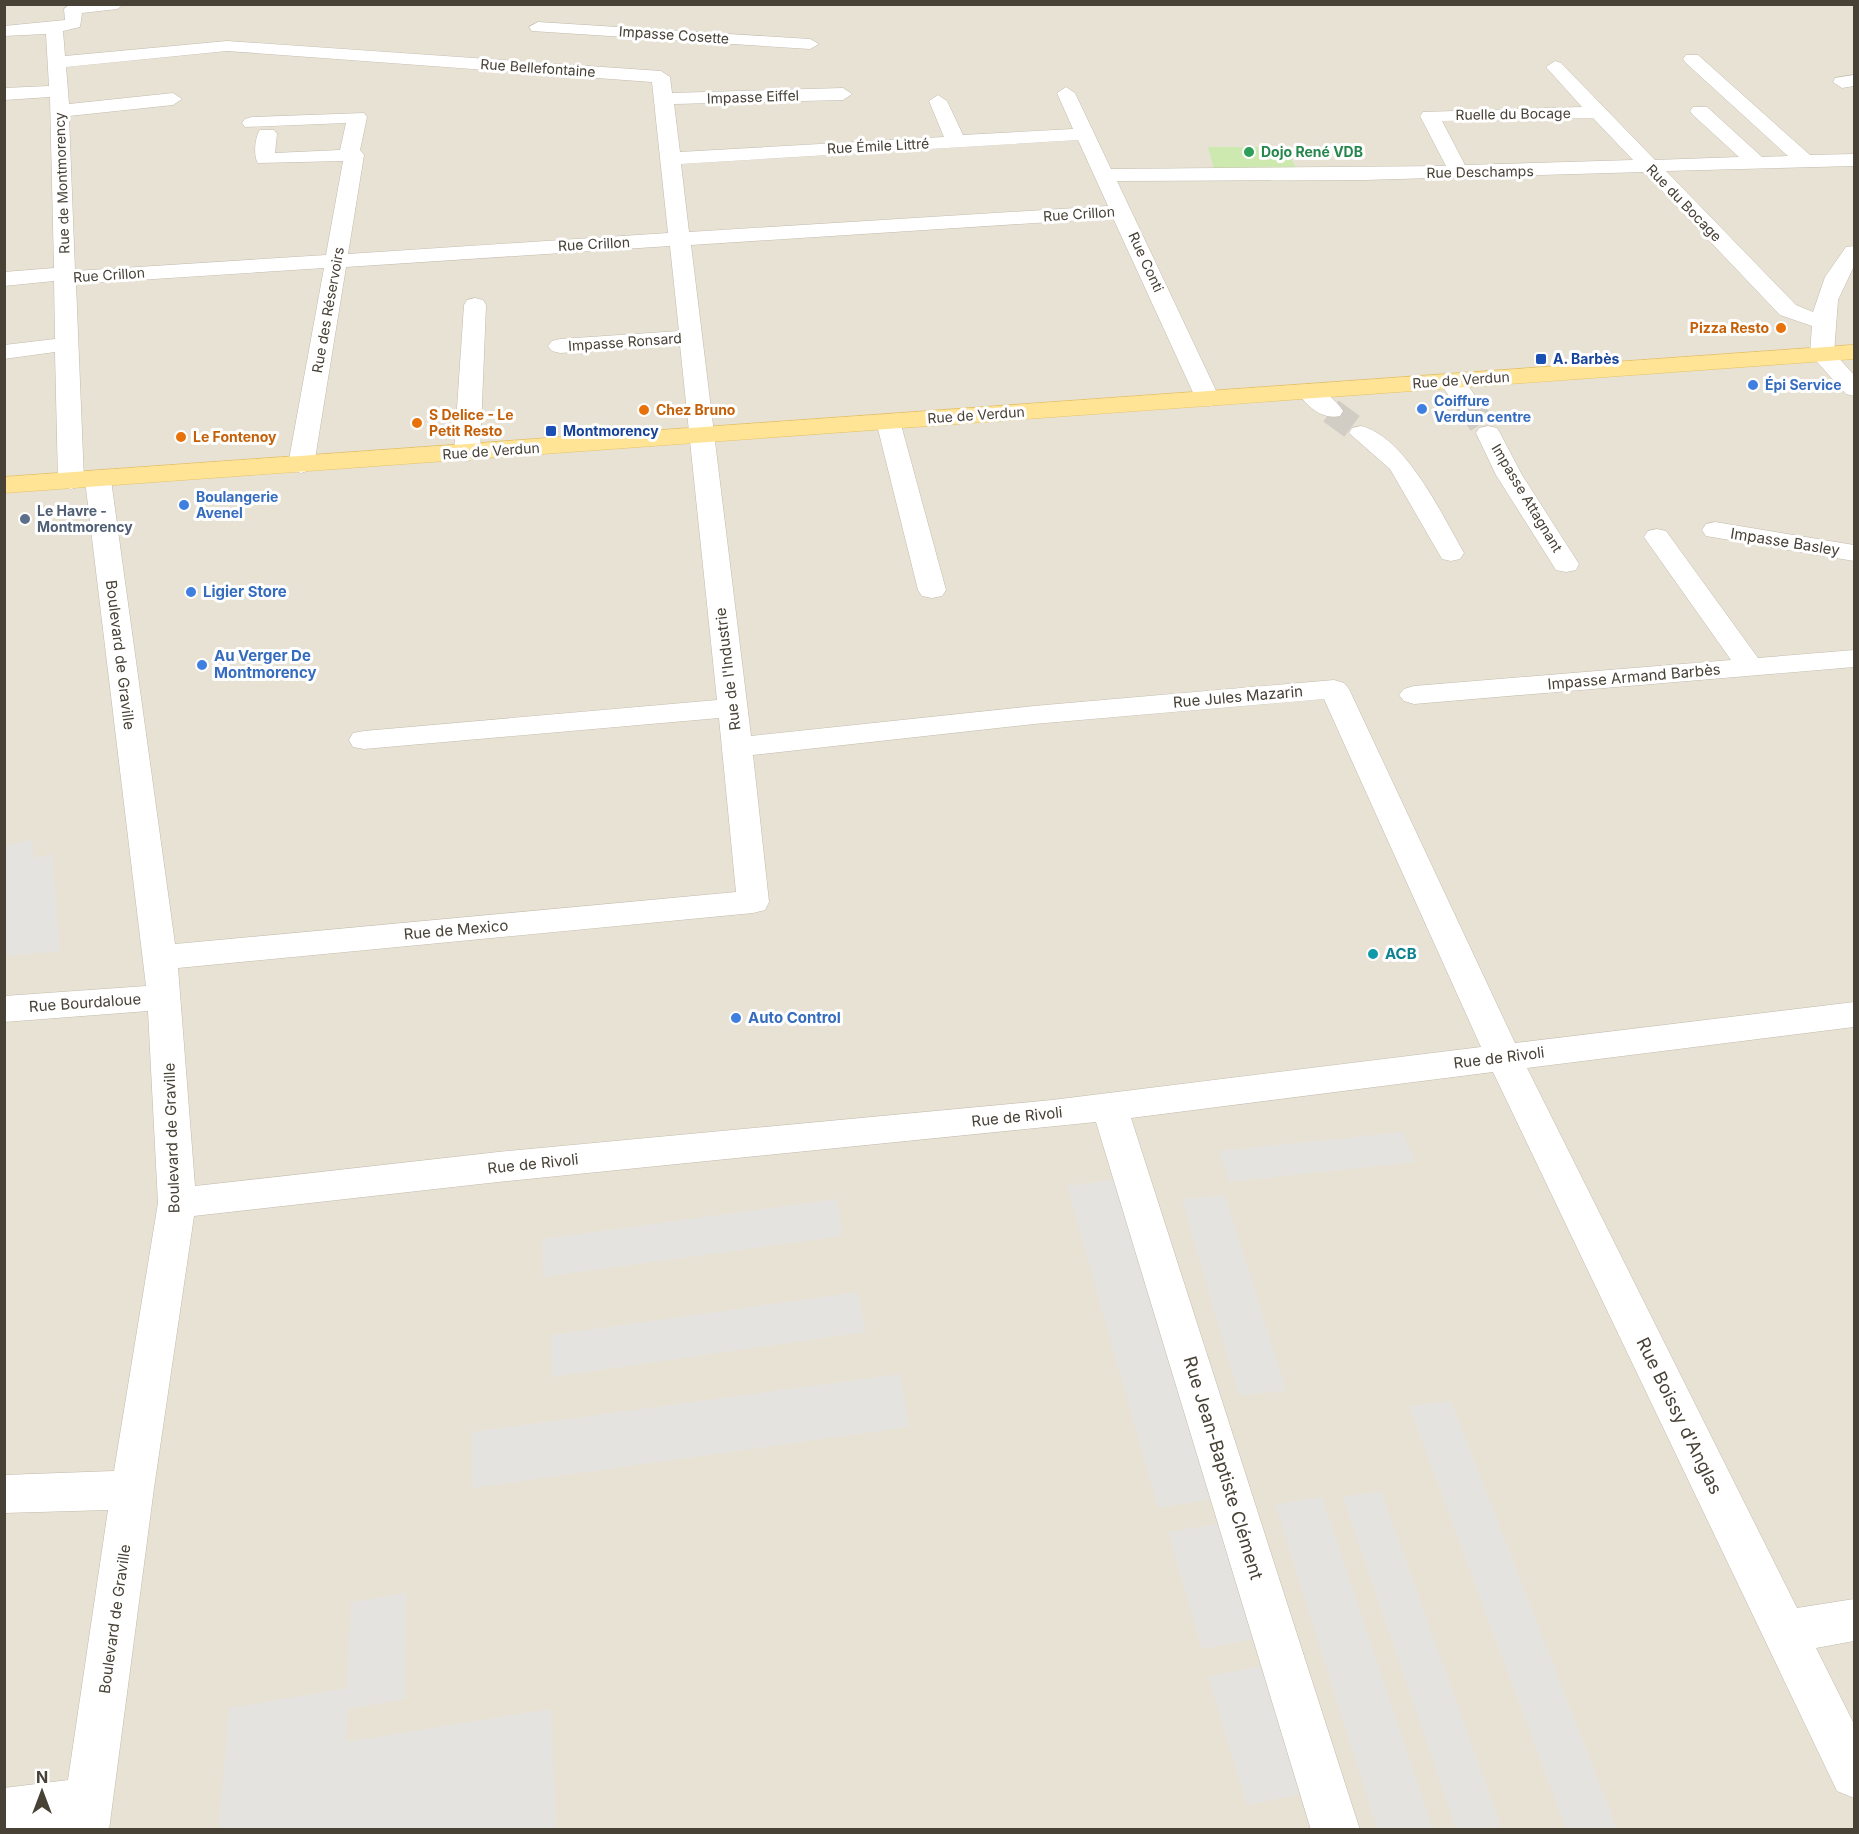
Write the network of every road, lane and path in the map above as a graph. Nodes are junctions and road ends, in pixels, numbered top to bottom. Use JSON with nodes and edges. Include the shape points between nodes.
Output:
{"nodes":[{"id":1,"x":117,"y":4,"type":"edge"},
{"id":2,"x":538,"y":27,"type":"dead end"},
{"id":3,"x":54,"y":28,"type":"junction"},
{"id":4,"x":4,"y":31,"type":"edge"},
{"id":5,"x":810,"y":44,"type":"dead end"},
{"id":6,"x":1692,"y":59,"type":"dead end"},
{"id":7,"x":57,"y":62,"type":"junction"},
{"id":8,"x":1555,"y":68,"type":"dead end"},
{"id":9,"x":820,"y":78,"type":"dead end"},
{"id":10,"x":662,"y":90,"type":"junction"},
{"id":11,"x":1066,"y":93,"type":"dead end"},
{"id":12,"x":4,"y":94,"type":"edge"},
{"id":13,"x":843,"y":94,"type":"dead end"},
{"id":14,"x":173,"y":99,"type":"dead end"},
{"id":15,"x":938,"y":100,"type":"dead end"},
{"id":16,"x":59,"y":101,"type":"junction"},
{"id":17,"x":1701,"y":111,"type":"dead end"},
{"id":18,"x":1597,"y":112,"type":"junction"},
{"id":19,"x":1085,"y":134,"type":"junction"},
{"id":20,"x":956,"y":141,"type":"junction"},
{"id":21,"x":352,"y":155,"type":"junction"},
{"id":22,"x":670,"y":159,"type":"junction"},
{"id":23,"x":1854,"y":160,"type":"edge"},
{"id":24,"x":1806,"y":162,"type":"junction"},
{"id":25,"x":1758,"y":164,"type":"junction"},
{"id":26,"x":1650,"y":168,"type":"junction"},
{"id":27,"x":1460,"y":172,"type":"junction"},
{"id":28,"x":1105,"y":175,"type":"junction"},
{"id":29,"x":1122,"y":211,"type":"junction"},
{"id":30,"x":679,"y":239,"type":"junction"},
{"id":31,"x":1854,"y":252,"type":"edge"},
{"id":32,"x":336,"y":260,"type":"junction"},
{"id":33,"x":65,"y":276,"type":"junction"},
{"id":34,"x":4,"y":279,"type":"edge"},
{"id":35,"x":475,"y":305,"type":"dead end"},
{"id":36,"x":1824,"y":323,"type":"junction"},
{"id":37,"x":690,"y":337,"type":"junction"},
{"id":38,"x":67,"y":344,"type":"junction"},
{"id":39,"x":560,"y":346,"type":"dead end"},
{"id":40,"x":4,"y":352,"type":"edge"},
{"id":41,"x":1854,"y":352,"type":"edge"},
{"id":42,"x":1822,"y":354,"type":"junction"},
{"id":43,"x":1452,"y":381,"type":"junction"},
{"id":44,"x":1854,"y":389,"type":"edge"},
{"id":45,"x":1309,"y":392,"type":"junction"},
{"id":46,"x":1208,"y":399,"type":"junction"},
{"id":47,"x":1467,"y":402,"type":"tunnel mouth"},
{"id":48,"x":1331,"y":411,"type":"tunnel mouth"},
{"id":49,"x":888,"y":422,"type":"junction"},
{"id":50,"x":1488,"y":433,"type":"tunnel mouth"},
{"id":51,"x":1361,"y":434,"type":"tunnel mouth"},
{"id":52,"x":700,"y":435,"type":"junction"},
{"id":53,"x":467,"y":453,"type":"junction"},
{"id":54,"x":301,"y":465,"type":"junction"},
{"id":55,"x":84,"y":480,"type":"junction"},
{"id":56,"x":4,"y":484,"type":"edge"},
{"id":57,"x":1715,"y":530,"type":"dead end"},
{"id":58,"x":1657,"y":537,"type":"dead end"},
{"id":59,"x":1451,"y":553,"type":"dead end"},
{"id":60,"x":1854,"y":553,"type":"edge"},
{"id":61,"x":1566,"y":564,"type":"dead end"},
{"id":62,"x":932,"y":590,"type":"dead end"},
{"id":63,"x":1854,"y":659,"type":"edge"},
{"id":64,"x":1750,"y":667,"type":"junction"},
{"id":65,"x":1414,"y":695,"type":"dead end"},
{"id":66,"x":734,"y":708,"type":"junction"},
{"id":67,"x":364,"y":740,"type":"dead end"},
{"id":68,"x":737,"y":747,"type":"junction"},
{"id":69,"x":753,"y":902,"type":"joint"},
{"id":70,"x":158,"y":958,"type":"junction"},
{"id":71,"x":165,"y":997,"type":"junction"},
{"id":72,"x":4,"y":1009,"type":"edge"},
{"id":73,"x":1854,"y":1014,"type":"edge"},
{"id":74,"x":1504,"y":1058,"type":"junction"},
{"id":75,"x":1109,"y":1106,"type":"junction"},
{"id":76,"x":177,"y":1203,"type":"junction"},
{"id":77,"x":133,"y":1488,"type":"junction"},
{"id":78,"x":4,"y":1494,"type":"edge"},
{"id":79,"x":1854,"y":1620,"type":"edge"},
{"id":80,"x":1785,"y":1632,"type":"junction"},
{"id":81,"x":1854,"y":1774,"type":"edge"},
{"id":82,"x":4,"y":1812,"type":"edge"},
{"id":83,"x":87,"y":1816,"type":"edge"},
{"id":84,"x":1336,"y":1830,"type":"edge"}],
"edges":[{"from":1,"to":3,"type":"street","via":[[73,9],[74,23]]},
{"from":2,"to":5,"type":"street","name":"Impasse Cosette"},
{"from":3,"to":4,"type":"street"},
{"from":3,"to":7,"type":"street","name":"Rue de Montmorency"},
{"from":6,"to":24,"type":"street"},
{"from":7,"to":10,"type":"street","name":"Rue Bellefontaine","via":[[227,46],[661,77]]},
{"from":7,"to":16,"type":"street","name":"Rue de Montmorency"},
{"from":8,"to":18,"type":"street","name":"Rue du Bocage"},
{"from":9,"to":10,"type":"street"},
{"from":10,"to":13,"type":"street","name":"Impasse Eiffel"},
{"from":10,"to":22,"type":"street"},
{"from":11,"to":19,"type":"street","name":"Rue Conti"},
{"from":12,"to":16,"type":"street"},
{"from":14,"to":16,"type":"street"},
{"from":15,"to":20,"type":"street"},
{"from":16,"to":33,"type":"street","name":"Rue de Montmorency"},
{"from":17,"to":25,"type":"street"},
{"from":18,"to":26,"type":"street","name":"Rue du Bocage"},
{"from":18,"to":27,"type":"street","name":"Ruelle du Bocage","via":[[1430,116]]},
{"from":19,"to":20,"type":"street","name":"Rue Émile Littré"},
{"from":19,"to":28,"type":"street","name":"Rue Conti"},
{"from":20,"to":22,"type":"street","name":"Rue Émile Littré"},
{"from":21,"to":21,"type":"street","name":"Rue des Réservoirs","via":[[265,159],[260,128],[357,117]]},
{"from":21,"to":32,"type":"street","name":"Rue des Réservoirs"},
{"from":22,"to":30,"type":"street"},
{"from":23,"to":24,"type":"street","name":"Rue Deschamps"},
{"from":24,"to":25,"type":"street","name":"Rue Deschamps"},
{"from":25,"to":26,"type":"street","name":"Rue Deschamps"},
{"from":26,"to":27,"type":"street","name":"Rue Deschamps"},
{"from":26,"to":36,"type":"street","name":"Rue du Bocage","via":[[1788,310]]},
{"from":27,"to":28,"type":"street","name":"Rue Deschamps"},
{"from":28,"to":29,"type":"street","name":"Rue Conti"},
{"from":29,"to":30,"type":"street","name":"Rue Crillon"},
{"from":29,"to":46,"type":"street","name":"Rue Conti"},
{"from":30,"to":32,"type":"street","name":"Rue Crillon"},
{"from":30,"to":37,"type":"street"},
{"from":31,"to":36,"type":"street","via":[[1836,275],[1824,303]]},
{"from":32,"to":33,"type":"street","name":"Rue Crillon"},
{"from":32,"to":54,"type":"street","name":"Rue des Réservoirs"},
{"from":33,"to":34,"type":"street","name":"Rue Crillon"},
{"from":33,"to":38,"type":"street","name":"Rue de Montmorency"},
{"from":35,"to":53,"type":"street"},
{"from":36,"to":42,"type":"street"},
{"from":37,"to":39,"type":"street","name":"Impasse Ronsard"},
{"from":37,"to":52,"type":"street"},
{"from":38,"to":40,"type":"street"},
{"from":38,"to":55,"type":"street","name":"Rue de Montmorency"},
{"from":41,"to":42,"type":"main road","name":"Rue de Verdun"},
{"from":42,"to":43,"type":"main road","name":"Rue de Verdun"},
{"from":42,"to":44,"type":"street"},
{"from":43,"to":45,"type":"main road","name":"Rue de Verdun"},
{"from":43,"to":47,"type":"street"},
{"from":45,"to":46,"type":"main road","name":"Rue de Verdun"},
{"from":45,"to":48,"type":"street"},
{"from":46,"to":49,"type":"main road","name":"Rue de Verdun"},
{"from":49,"to":52,"type":"main road","name":"Rue de Verdun"},
{"from":49,"to":62,"type":"street"},
{"from":50,"to":61,"type":"street","name":"Impasse Attagnant","via":[[1509,475]]},
{"from":51,"to":59,"type":"street","via":[[1400,465]]},
{"from":52,"to":53,"type":"main road","name":"Rue de Verdun"},
{"from":52,"to":66,"type":"street","name":"Rue de l'Industrie"},
{"from":53,"to":54,"type":"main road","name":"Rue de Verdun"},
{"from":54,"to":55,"type":"main road","name":"Rue de Verdun"},
{"from":55,"to":56,"type":"main road","name":"Rue de Verdun"},
{"from":55,"to":70,"type":"street","name":"Boulevard de Graville"},
{"from":57,"to":60,"type":"street","name":"Impasse Basley"},
{"from":58,"to":64,"type":"street"},
{"from":63,"to":64,"type":"street","name":"Impasse Armand Barbès"},
{"from":64,"to":65,"type":"street","name":"Impasse Armand Barbès"},
{"from":66,"to":67,"type":"street"},
{"from":66,"to":68,"type":"street","name":"Rue de l'Industrie"},
{"from":68,"to":69,"type":"street","name":"Rue de l'Industrie"},
{"from":68,"to":74,"type":"street","name":"Rue Jules Mazarin","via":[[1034,715],[1334,689]]},
{"from":69,"to":70,"type":"street","name":"Rue de Mexico"},
{"from":70,"to":71,"type":"street","name":"Boulevard de Graville"},
{"from":71,"to":72,"type":"street","name":"Rue Bourdaloue"},
{"from":71,"to":76,"type":"street","name":"Boulevard de Graville"},
{"from":73,"to":74,"type":"street","name":"Rue de Rivoli"},
{"from":74,"to":75,"type":"street","name":"Rue de Rivoli"},
{"from":74,"to":80,"type":"street","name":"Rue Boissy d'Anglas"},
{"from":75,"to":76,"type":"street","name":"Rue de Rivoli"},
{"from":75,"to":84,"type":"street","name":"Rue Jean-Baptiste Clément"},
{"from":76,"to":77,"type":"street","name":"Boulevard de Graville"},
{"from":77,"to":78,"type":"street"},
{"from":77,"to":83,"type":"street","name":"Boulevard de Graville"},
{"from":79,"to":80,"type":"street"},
{"from":80,"to":81,"type":"street","name":"Rue Boissy d'Anglas"},
{"from":82,"to":83,"type":"street"}]}
